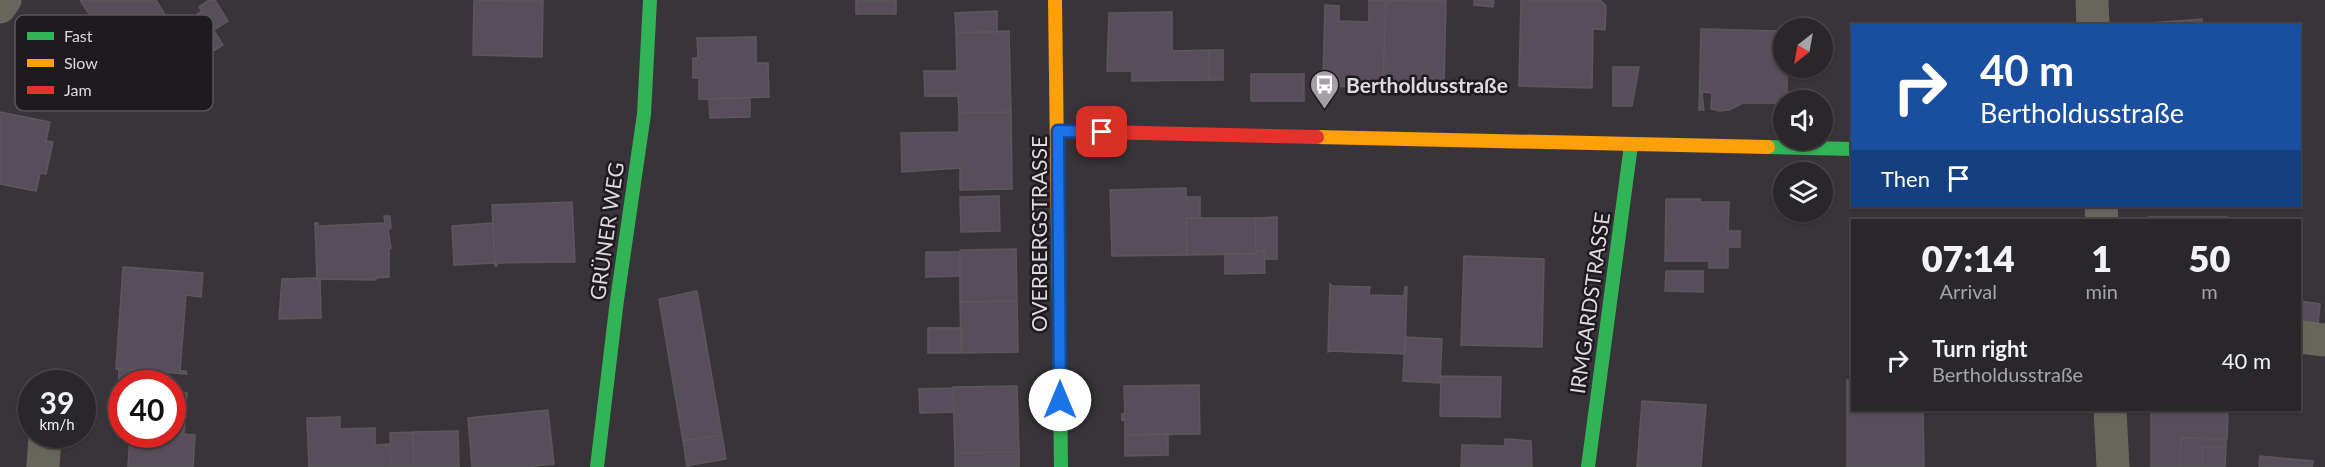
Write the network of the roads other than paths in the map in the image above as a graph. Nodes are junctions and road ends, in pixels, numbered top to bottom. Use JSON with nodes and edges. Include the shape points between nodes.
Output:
{"nodes":[{"id":1,"x":5,"y":0,"type":"edge"},
{"id":2,"x":650,"y":0,"type":"edge"},
{"id":3,"x":1055,"y":0,"type":"edge"},
{"id":4,"x":2092,"y":0,"type":"edge"},
{"id":5,"x":0,"y":7,"type":"edge"},
{"id":6,"x":2093,"y":24,"type":"edge"},
{"id":7,"x":1058,"y":131,"type":"junction"},
{"id":8,"x":1631,"y":145,"type":"junction"},
{"id":9,"x":1851,"y":148,"type":"edge"},
{"id":10,"x":2301,"y":337,"type":"edge"},
{"id":11,"x":2325,"y":340,"type":"edge"},
{"id":12,"x":2110,"y":411,"type":"edge"},
{"id":13,"x":44,"y":448,"type":"edge"},
{"id":14,"x":43,"y":467,"type":"edge"},
{"id":15,"x":597,"y":467,"type":"edge"},
{"id":16,"x":1061,"y":467,"type":"edge"},
{"id":17,"x":1588,"y":467,"type":"edge"},
{"id":18,"x":2113,"y":467,"type":"edge"}],
"edges":[{"from":1,"to":5,"type":"street"},
{"from":2,"to":15,"type":"street","name":"GRÜNER WEG","via":[[644,114]]},
{"from":3,"to":7,"type":"street","name":"OVERBERGSTRASSE"},
{"from":4,"to":6,"type":"street"},
{"from":7,"to":8,"type":"street"},
{"from":7,"to":16,"type":"street","name":"OVERBERGSTRASSE"},
{"from":8,"to":9,"type":"street"},
{"from":8,"to":17,"type":"street","name":"IRMGARDSTRASSE"},
{"from":10,"to":11,"type":"street"},
{"from":12,"to":18,"type":"street"},
{"from":13,"to":14,"type":"street"}]}
